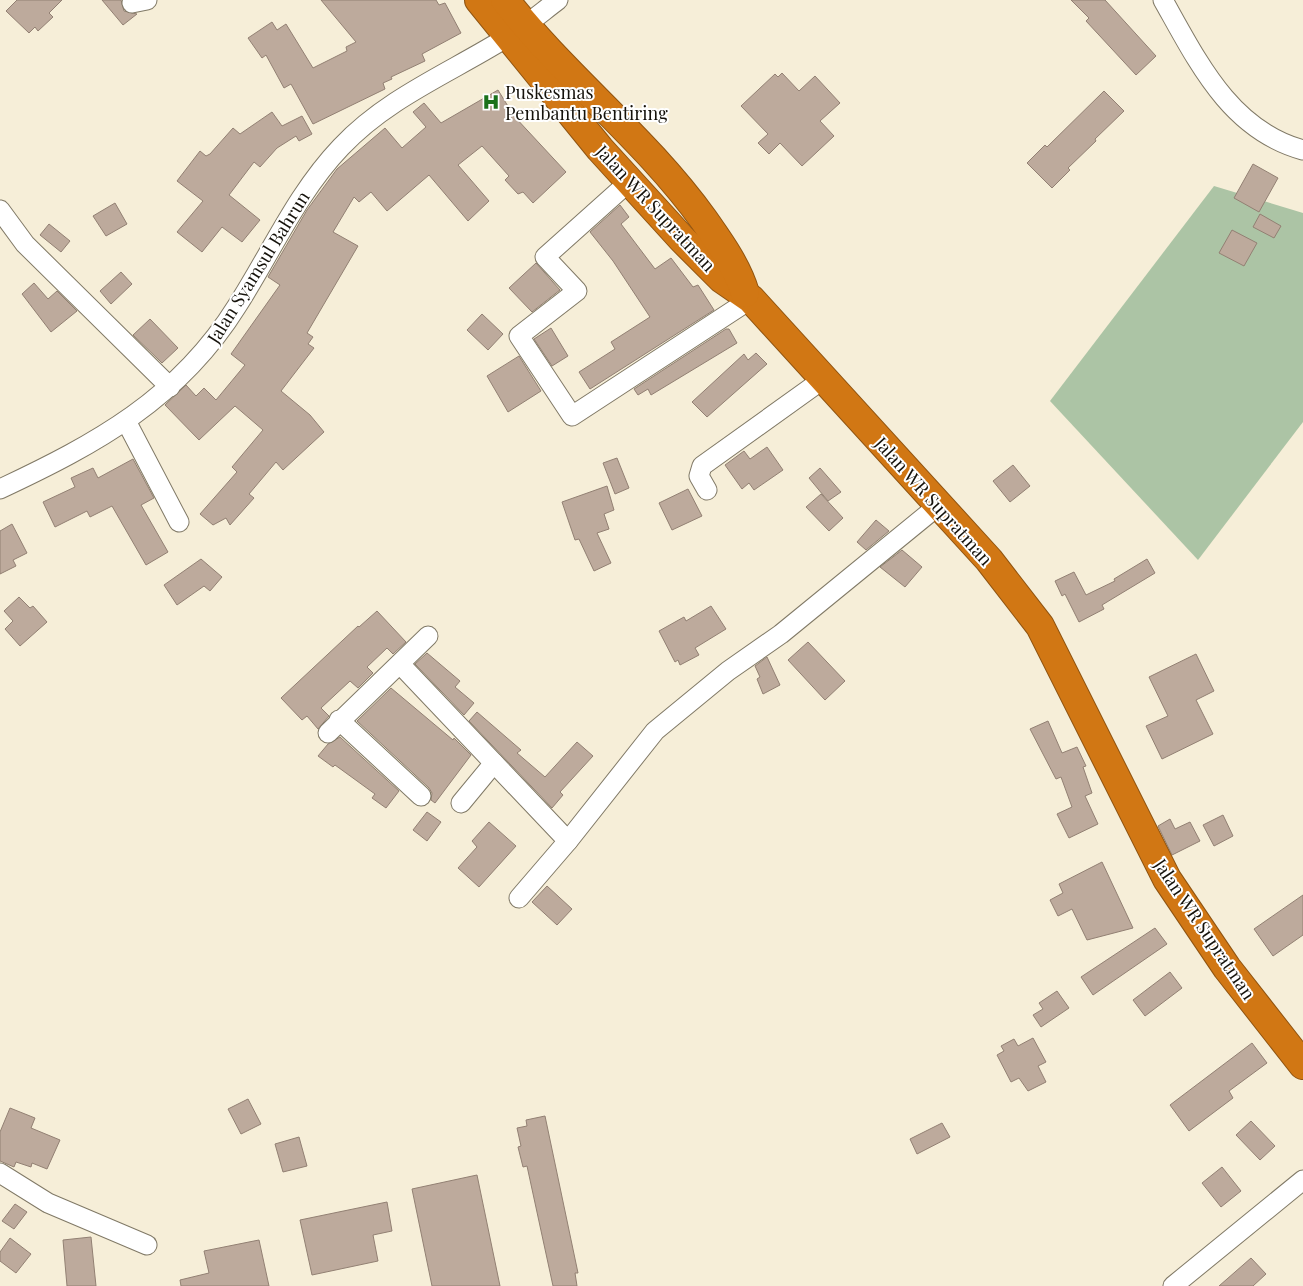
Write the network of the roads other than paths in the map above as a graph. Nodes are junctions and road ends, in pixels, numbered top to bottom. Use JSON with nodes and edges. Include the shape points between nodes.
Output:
{"nodes":[{"id":1,"x":479,"y":0,"type":"edge"},
{"id":2,"x":505,"y":0,"type":"edge"},
{"id":3,"x":558,"y":0,"type":"edge"},
{"id":4,"x":1163,"y":0,"type":"edge"},
{"id":5,"x":517,"y":31,"type":"junction"},
{"id":6,"x":1303,"y":150,"type":"edge"},
{"id":7,"x":630,"y":181,"type":"junction"},
{"id":8,"x":0,"y":210,"type":"edge"},
{"id":9,"x":748,"y":296,"type":"junction"},
{"id":10,"x":822,"y":380,"type":"junction"},
{"id":11,"x":170,"y":387,"type":"junction"},
{"id":12,"x":126,"y":421,"type":"junction"},
{"id":13,"x":0,"y":489,"type":"edge"},
{"id":14,"x":707,"y":490,"type":"dead end"},
{"id":15,"x":939,"y":505,"type":"junction"},
{"id":16,"x":179,"y":522,"type":"dead end"},
{"id":17,"x":428,"y":636,"type":"dead end"},
{"id":18,"x":400,"y":664,"type":"junction"},
{"id":19,"x":494,"y":763,"type":"junction"},
{"id":20,"x":421,"y":796,"type":"dead end"},
{"id":21,"x":462,"y":803,"type":"dead end"},
{"id":22,"x":568,"y":841,"type":"junction"},
{"id":23,"x":519,"y":898,"type":"dead end"},
{"id":24,"x":1303,"y":1065,"type":"edge"},
{"id":25,"x":0,"y":1174,"type":"edge"},
{"id":26,"x":1303,"y":1180,"type":"edge"},
{"id":27,"x":147,"y":1245,"type":"dead end"},
{"id":28,"x":1173,"y":1286,"type":"edge"}],
"edges":[{"from":1,"to":5,"type":"highway","name":"Jalan WR Supratman"},
{"from":2,"to":5,"type":"highway"},
{"from":3,"to":5,"type":"street","name":"Jalan Syamsul Bahrun"},
{"from":4,"to":6,"type":"street","via":[[1194,56],[1220,94],[1265,136]]},
{"from":5,"to":7,"type":"highway","name":"Jalan WR Supratman"},
{"from":5,"to":9,"type":"highway","via":[[640,143],[690,201],[732,262]]},
{"from":5,"to":11,"type":"street","name":"Jalan Syamsul Bahrun","via":[[391,104],[362,125],[306,189],[236,308],[205,350]]},
{"from":7,"to":9,"type":"highway","name":"Jalan WR Supratman","via":[[722,279]]},
{"from":7,"to":9,"type":"street","via":[[545,257],[577,291],[519,336],[572,416]]},
{"from":8,"to":11,"type":"street","via":[[25,244]]},
{"from":9,"to":10,"type":"highway","name":"Jalan WR Supratman"},
{"from":10,"to":14,"type":"street","via":[[702,466],[699,476]]},
{"from":10,"to":15,"type":"highway","name":"Jalan WR Supratman"},
{"from":11,"to":12,"type":"street","name":"Jalan Syamsul Bahrun"},
{"from":12,"to":13,"type":"street","name":"Jalan Syamsul Bahrun","via":[[98,440]]},
{"from":12,"to":16,"type":"street"},
{"from":15,"to":22,"type":"street","via":[[796,622],[728,671],[655,731]]},
{"from":15,"to":24,"type":"highway","name":"Jalan WR Supratman","via":[[989,560],[1040,626],[1168,879],[1227,968]]},
{"from":17,"to":18,"type":"street"},
{"from":18,"to":19,"type":"street"},
{"from":18,"to":20,"type":"street","via":[[333,726]]},
{"from":19,"to":21,"type":"street"},
{"from":19,"to":22,"type":"street"},
{"from":22,"to":23,"type":"street"},
{"from":25,"to":27,"type":"street","via":[[48,1203]]},
{"from":26,"to":28,"type":"street"}]}
